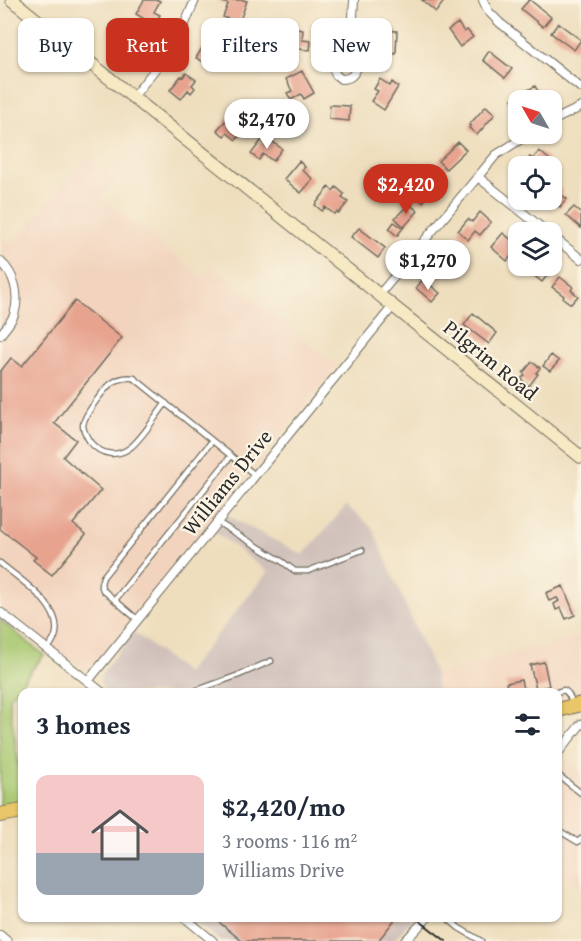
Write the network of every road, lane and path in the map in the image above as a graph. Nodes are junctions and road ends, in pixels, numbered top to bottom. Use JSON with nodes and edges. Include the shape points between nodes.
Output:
{"nodes":[{"id":1,"x":12,"y":0,"type":"edge"},
{"id":2,"x":195,"y":0,"type":"edge"},
{"id":3,"x":354,"y":0,"type":"edge"},
{"id":4,"x":483,"y":0,"type":"edge"},
{"id":5,"x":353,"y":18,"type":"edge"},
{"id":6,"x":581,"y":88,"type":"edge"},
{"id":7,"x":133,"y":97,"type":"junction"},
{"id":8,"x":581,"y":107,"type":"edge"},
{"id":9,"x":562,"y":116,"type":"edge"},
{"id":10,"x":512,"y":144,"type":"edge"},
{"id":11,"x":478,"y":177,"type":"junction"},
{"id":12,"x":534,"y":222,"type":"edge"},
{"id":13,"x":562,"y":244,"type":"edge"},
{"id":14,"x":581,"y":259,"type":"edge"},
{"id":15,"x":0,"y":261,"type":"edge"},
{"id":16,"x":379,"y":295,"type":"junction"},
{"id":17,"x":393,"y":306,"type":"junction"},
{"id":18,"x":0,"y":335,"type":"edge"},
{"id":19,"x":166,"y":403,"type":"junction"},
{"id":20,"x":213,"y":441,"type":"junction"},
{"id":21,"x":231,"y":456,"type":"junction"},
{"id":22,"x":581,"y":457,"type":"edge"},
{"id":23,"x":255,"y":476,"type":"junction"},
{"id":24,"x":218,"y":522,"type":"junction"},
{"id":25,"x":362,"y":550,"type":"dead end"},
{"id":26,"x":0,"y":563,"type":"edge"},
{"id":27,"x":114,"y":600,"type":"junction"},
{"id":28,"x":0,"y":612,"type":"edge"},
{"id":29,"x":138,"y":620,"type":"junction"},
{"id":30,"x":47,"y":650,"type":"junction"},
{"id":31,"x":270,"y":661,"type":"dead end"},
{"id":32,"x":88,"y":681,"type":"junction"},
{"id":33,"x":97,"y":688,"type":"edge"},
{"id":34,"x":203,"y":688,"type":"edge"},
{"id":35,"x":562,"y":691,"type":"edge"},
{"id":36,"x":577,"y":705,"type":"edge"},
{"id":37,"x":562,"y":709,"type":"edge"},
{"id":38,"x":581,"y":724,"type":"edge"},
{"id":39,"x":562,"y":748,"type":"edge"},
{"id":40,"x":562,"y":778,"type":"edge"},
{"id":41,"x":581,"y":793,"type":"edge"},
{"id":42,"x":18,"y":812,"type":"edge"},
{"id":43,"x":0,"y":814,"type":"edge"},
{"id":44,"x":562,"y":832,"type":"edge"},
{"id":45,"x":581,"y":839,"type":"edge"},
{"id":46,"x":190,"y":922,"type":"edge"},
{"id":47,"x":423,"y":922,"type":"edge"},
{"id":48,"x":452,"y":922,"type":"edge"},
{"id":49,"x":0,"y":935,"type":"edge"},
{"id":50,"x":7,"y":941,"type":"edge"},
{"id":51,"x":213,"y":941,"type":"edge"},
{"id":52,"x":405,"y":941,"type":"edge"},
{"id":53,"x":481,"y":941,"type":"edge"}],
"edges":[{"from":1,"to":7,"type":"street","name":"Pilgrim Road"},
{"from":2,"to":7,"type":"street","via":[[178,40]]},
{"from":3,"to":5,"type":"street"},
{"from":4,"to":6,"type":"street","via":[[500,23]]},
{"from":7,"to":16,"type":"street","name":"Pilgrim Road"},
{"from":8,"to":9,"type":"street"},
{"from":10,"to":11,"type":"street","via":[[496,154]]},
{"from":11,"to":12,"type":"street"},
{"from":11,"to":16,"type":"street"},
{"from":13,"to":14,"type":"street"},
{"from":15,"to":18,"type":"street","via":[[15,281],[17,297],[14,315]]},
{"from":16,"to":17,"type":"street","name":"Pilgrim Road"},
{"from":17,"to":22,"type":"street","name":"Pilgrim Road"},
{"from":17,"to":23,"type":"street","name":"Williams Drive"},
{"from":19,"to":19,"type":"lane","via":[[134,378],[126,377],[113,383],[87,415],[83,425],[86,436],[100,452],[119,453],[130,448]]},
{"from":19,"to":20,"type":"lane"},
{"from":20,"to":21,"type":"lane"},
{"from":20,"to":27,"type":"lane","via":[[103,577],[103,590]]},
{"from":21,"to":23,"type":"lane"},
{"from":21,"to":27,"type":"lane"},
{"from":23,"to":24,"type":"street","name":"Williams Drive"},
{"from":24,"to":25,"type":"lane","via":[[295,571],[308,571]]},
{"from":24,"to":29,"type":"street","name":"Williams Drive"},
{"from":26,"to":30,"type":"lane","via":[[44,600],[52,612],[55,636]]},
{"from":27,"to":29,"type":"lane"},
{"from":28,"to":30,"type":"street"},
{"from":29,"to":32,"type":"street","name":"Williams Drive"},
{"from":30,"to":32,"type":"street"},
{"from":31,"to":34,"type":"lane"},
{"from":32,"to":33,"type":"street"},
{"from":35,"to":36,"type":"lane"},
{"from":36,"to":37,"type":"main road"},
{"from":38,"to":39,"type":"street"},
{"from":40,"to":41,"type":"lane"},
{"from":42,"to":43,"type":"main road"},
{"from":44,"to":45,"type":"lane","via":[[578,842]]},
{"from":46,"to":51,"type":"street"},
{"from":47,"to":52,"type":"street"},
{"from":48,"to":53,"type":"lane"},
{"from":49,"to":50,"type":"street"}]}
